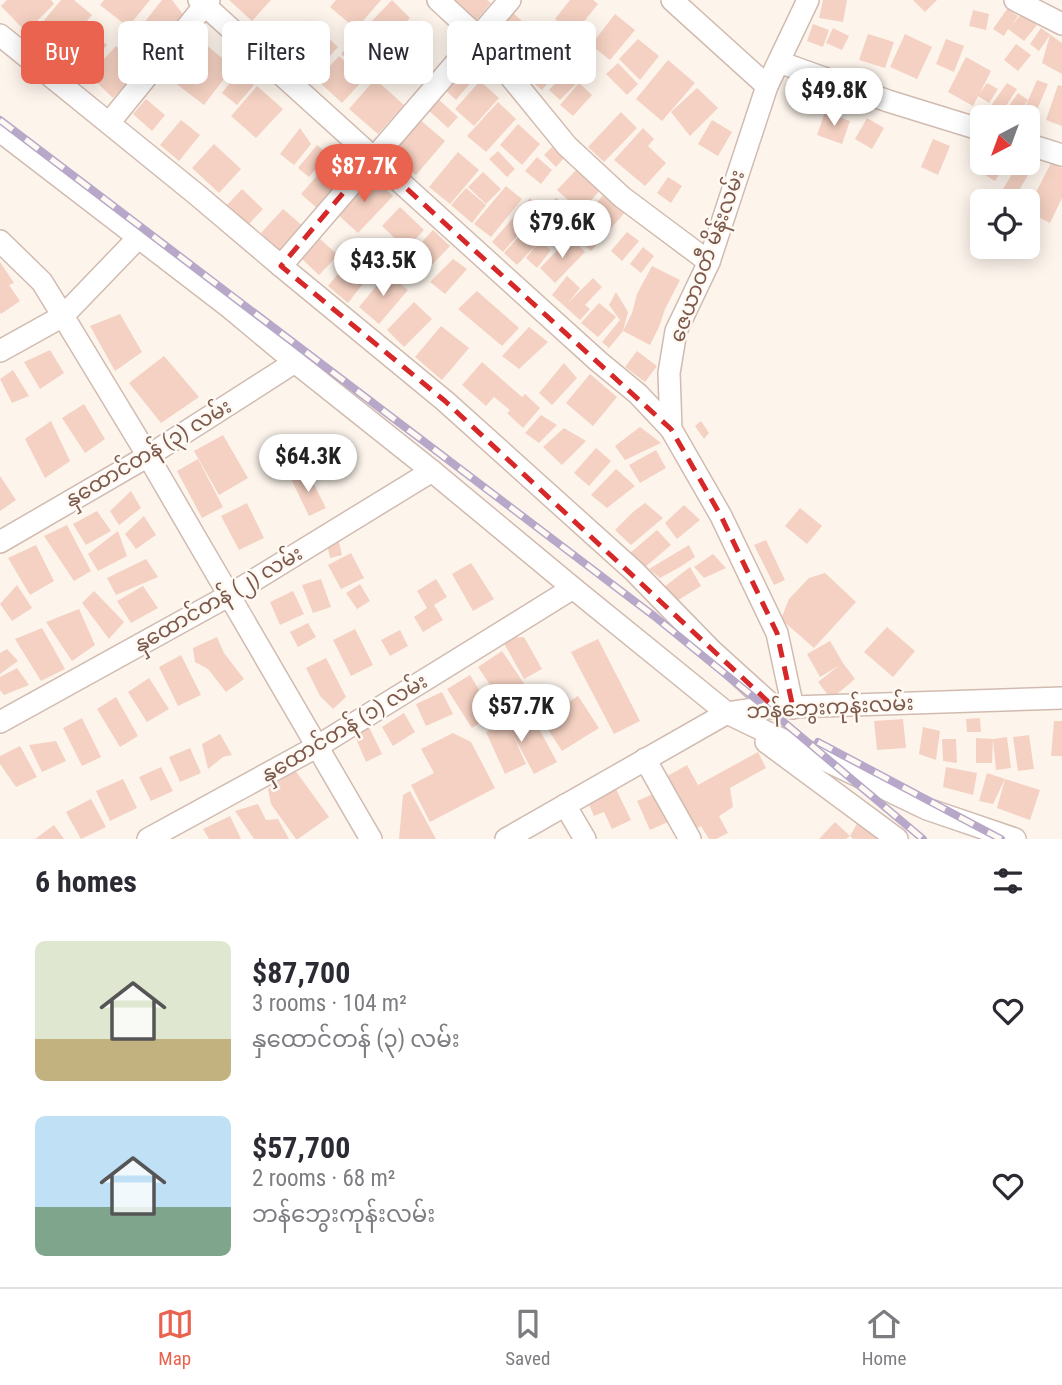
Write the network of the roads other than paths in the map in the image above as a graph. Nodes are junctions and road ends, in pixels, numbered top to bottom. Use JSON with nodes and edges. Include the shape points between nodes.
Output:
{"nodes":[{"id":1,"x":438,"y":0,"type":"edge"},
{"id":2,"x":510,"y":0,"type":"edge"},
{"id":3,"x":672,"y":0,"type":"edge"},
{"id":4,"x":808,"y":0,"type":"edge"},
{"id":5,"x":1015,"y":0,"type":"edge"},
{"id":6,"x":204,"y":2,"type":"edge"},
{"id":7,"x":461,"y":21,"type":"edge"},
{"id":8,"x":492,"y":21,"type":"edge"},
{"id":9,"x":1062,"y":24,"type":"edge"},
{"id":10,"x":0,"y":35,"type":"edge"},
{"id":11,"x":779,"y":62,"type":"junction"},
{"id":12,"x":447,"y":73,"type":"edge"},
{"id":13,"x":516,"y":84,"type":"edge"},
{"id":14,"x":767,"y":86,"type":"junction"},
{"id":15,"x":109,"y":123,"type":"junction"},
{"id":16,"x":970,"y":126,"type":"edge"},
{"id":17,"x":0,"y":131,"type":"edge"},
{"id":18,"x":1040,"y":148,"type":"edge"},
{"id":19,"x":1062,"y":155,"type":"edge"},
{"id":20,"x":373,"y":158,"type":"junction"},
{"id":21,"x":138,"y":238,"type":"junction"},
{"id":22,"x":0,"y":241,"type":"edge"},
{"id":23,"x":709,"y":262,"type":"junction"},
{"id":24,"x":281,"y":266,"type":"junction"},
{"id":25,"x":63,"y":316,"type":"junction"},
{"id":26,"x":0,"y":351,"type":"edge"},
{"id":27,"x":295,"y":362,"type":"junction"},
{"id":28,"x":671,"y":429,"type":"junction"},
{"id":29,"x":148,"y":456,"type":"junction"},
{"id":30,"x":432,"y":471,"type":"junction"},
{"id":31,"x":0,"y":542,"type":"edge"},
{"id":32,"x":573,"y":588,"type":"junction"},
{"id":33,"x":228,"y":596,"type":"junction"},
{"id":34,"x":1062,"y":698,"type":"edge"},
{"id":35,"x":784,"y":708,"type":"junction"},
{"id":36,"x":727,"y":713,"type":"junction"},
{"id":37,"x":0,"y":722,"type":"edge"},
{"id":38,"x":318,"y":746,"type":"junction"},
{"id":39,"x":646,"y":759,"type":"junction"},
{"id":40,"x":565,"y":805,"type":"junction"},
{"id":41,"x":148,"y":839,"type":"edge"},
{"id":42,"x":371,"y":839,"type":"edge"},
{"id":43,"x":506,"y":839,"type":"edge"},
{"id":44,"x":585,"y":839,"type":"edge"},
{"id":45,"x":690,"y":839,"type":"edge"},
{"id":46,"x":897,"y":839,"type":"edge"},
{"id":47,"x":1016,"y":839,"type":"edge"}],
"edges":[{"from":1,"to":7,"type":"street"},
{"from":2,"to":8,"type":"street"},
{"from":3,"to":14,"type":"street"},
{"from":4,"to":11,"type":"street","name":"ဇေယာဝတီ မိန်းလမ်း"},
{"from":5,"to":9,"type":"street"},
{"from":6,"to":15,"type":"street"},
{"from":6,"to":20,"type":"street"},
{"from":10,"to":15,"type":"street"},
{"from":11,"to":14,"type":"street","name":"ဇေယာဝတီ မိန်းလမ်း"},
{"from":11,"to":16,"type":"street"},
{"from":12,"to":20,"type":"street"},
{"from":13,"to":23,"type":"street","via":[[567,146],[622,197]]},
{"from":14,"to":23,"type":"street","name":"ဇေယာဝတီ မိန်းလမ်း"},
{"from":15,"to":24,"type":"street"},
{"from":17,"to":21,"type":"street"},
{"from":18,"to":19,"type":"street"},
{"from":20,"to":24,"type":"street"},
{"from":20,"to":28,"type":"street","via":[[638,394]]},
{"from":21,"to":25,"type":"street"},
{"from":21,"to":27,"type":"street"},
{"from":22,"to":25,"type":"street","via":[[42,282]]},
{"from":23,"to":28,"type":"street","name":"ဇေယာဝတီ မိန်းလမ်း","via":[[676,331],[669,373]]},
{"from":24,"to":35,"type":"street","via":[[445,401],[634,571],[712,651]]},
{"from":25,"to":26,"type":"street"},
{"from":25,"to":29,"type":"street"},
{"from":27,"to":29,"type":"street","name":"နှထောင်တန် (၃) လမ်း"},
{"from":27,"to":30,"type":"street"},
{"from":28,"to":35,"type":"street","name":"ဇေယာဝတီ မိန်းလမ်း","via":[[721,516],[777,633]]},
{"from":29,"to":31,"type":"street","name":"နှထောင်တန် (၃) လမ်း"},
{"from":29,"to":33,"type":"street"},
{"from":30,"to":32,"type":"street"},
{"from":30,"to":33,"type":"street","name":"နှထောင်တန် (၂) လမ်း"},
{"from":32,"to":36,"type":"street"},
{"from":32,"to":38,"type":"street","name":"နှထောင်တန် (၁) လမ်း"},
{"from":33,"to":37,"type":"street","name":"နှထောင်တန် (၂) လမ်း"},
{"from":33,"to":38,"type":"street"},
{"from":34,"to":35,"type":"street","name":"ဘန်ဘွေးကုန်းလမ်း"},
{"from":35,"to":36,"type":"street","name":"ဘန်ဘွေးကုန်းလမ်း"},
{"from":36,"to":39,"type":"street","name":"ဘန်ဘွေးကုန်းလမ်း"},
{"from":36,"to":46,"type":"street"},
{"from":36,"to":47,"type":"street","via":[[927,809]]},
{"from":38,"to":41,"type":"street","name":"နှထောင်တန် (၁) လမ်း"},
{"from":38,"to":42,"type":"street"},
{"from":39,"to":40,"type":"street","name":"ဘန်ဘွေးကုန်းလမ်း"},
{"from":39,"to":45,"type":"street"},
{"from":40,"to":43,"type":"street","name":"ဘန်ဘွေးကုန်းလမ်း"},
{"from":40,"to":44,"type":"street"}]}
